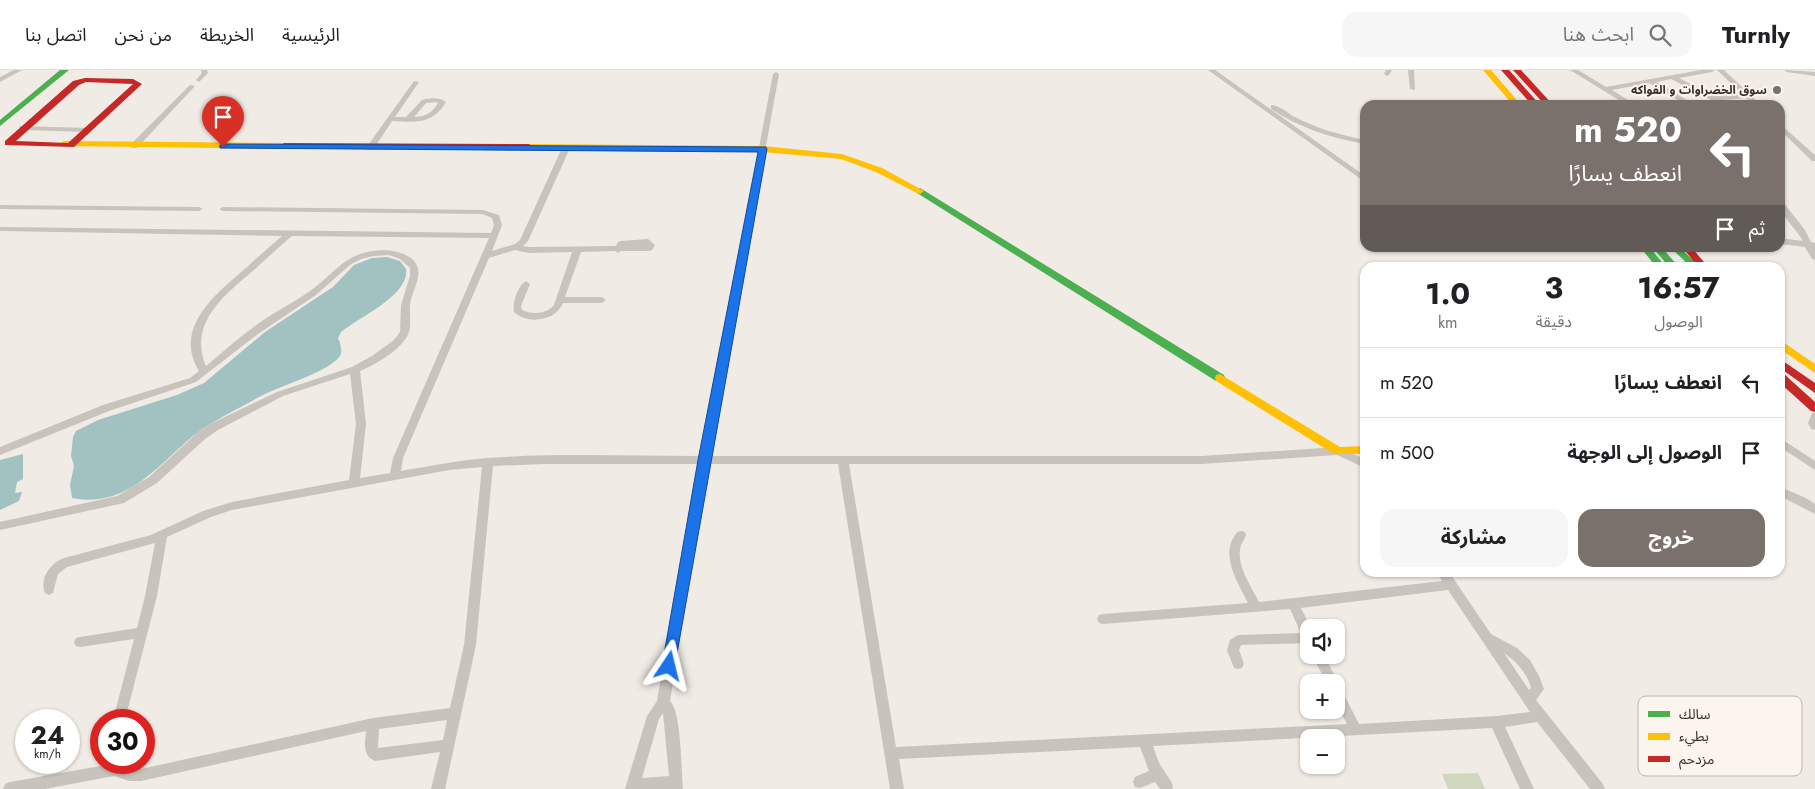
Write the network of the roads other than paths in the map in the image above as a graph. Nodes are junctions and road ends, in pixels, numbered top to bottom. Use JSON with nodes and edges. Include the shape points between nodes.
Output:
{"nodes":[{"id":1,"x":19,"y":70,"type":"edge"},
{"id":2,"x":52,"y":70,"type":"edge"},
{"id":3,"x":65,"y":70,"type":"edge"},
{"id":4,"x":204,"y":70,"type":"edge"},
{"id":5,"x":1212,"y":70,"type":"edge"},
{"id":6,"x":1222,"y":70,"type":"edge"},
{"id":7,"x":1411,"y":70,"type":"edge"},
{"id":8,"x":1487,"y":70,"type":"edge"},
{"id":9,"x":1497,"y":70,"type":"edge"},
{"id":10,"x":1505,"y":70,"type":"edge"},
{"id":11,"x":1517,"y":70,"type":"edge"},
{"id":12,"x":1573,"y":70,"type":"edge"},
{"id":13,"x":1712,"y":70,"type":"edge"},
{"id":14,"x":1720,"y":70,"type":"edge"},
{"id":15,"x":1787,"y":70,"type":"edge"},
{"id":16,"x":776,"y":74,"type":"dead end"},
{"id":17,"x":1815,"y":74,"type":"edge"},
{"id":18,"x":2,"y":77,"type":"edge"},
{"id":19,"x":1672,"y":77,"type":"junction"},
{"id":20,"x":199,"y":80,"type":"dead end"},
{"id":21,"x":1650,"y":81,"type":"junction"},
{"id":22,"x":416,"y":82,"type":"dead end"},
{"id":23,"x":192,"y":86,"type":"dead end"},
{"id":24,"x":1413,"y":89,"type":"dead end"},
{"id":25,"x":1606,"y":89,"type":"junction"},
{"id":26,"x":21,"y":95,"type":"junction"},
{"id":27,"x":35,"y":95,"type":"junction"},
{"id":28,"x":1748,"y":96,"type":"junction"},
{"id":29,"x":1714,"y":98,"type":"junction"},
{"id":30,"x":1513,"y":100,"type":"edge"},
{"id":31,"x":1522,"y":100,"type":"edge"},
{"id":32,"x":1532,"y":100,"type":"edge"},
{"id":33,"x":1544,"y":100,"type":"edge"},
{"id":34,"x":1624,"y":100,"type":"edge"},
{"id":35,"x":1682,"y":100,"type":"edge"},
{"id":36,"x":1717,"y":100,"type":"edge"},
{"id":37,"x":1752,"y":100,"type":"edge"},
{"id":38,"x":0,"y":112,"type":"edge"},
{"id":39,"x":390,"y":119,"type":"junction"},
{"id":40,"x":410,"y":119,"type":"dead end"},
{"id":41,"x":0,"y":124,"type":"edge"},
{"id":42,"x":23,"y":128,"type":"junction"},
{"id":43,"x":88,"y":130,"type":"junction"},
{"id":44,"x":1320,"y":131,"type":"junction"},
{"id":45,"x":1785,"y":131,"type":"edge"},
{"id":46,"x":1340,"y":137,"type":"junction"},
{"id":47,"x":1308,"y":140,"type":"junction"},
{"id":48,"x":1360,"y":141,"type":"edge"},
{"id":49,"x":71,"y":145,"type":"junction"},
{"id":50,"x":134,"y":146,"type":"junction"},
{"id":51,"x":1318,"y":147,"type":"junction"},
{"id":52,"x":370,"y":148,"type":"junction"},
{"id":53,"x":566,"y":148,"type":"junction"},
{"id":54,"x":763,"y":149,"type":"junction"},
{"id":55,"x":1815,"y":159,"type":"edge"},
{"id":56,"x":1360,"y":176,"type":"edge"},
{"id":57,"x":0,"y":207,"type":"edge"},
{"id":58,"x":199,"y":208,"type":"dead end"},
{"id":59,"x":223,"y":209,"type":"dead end"},
{"id":60,"x":1785,"y":210,"type":"edge"},
{"id":61,"x":0,"y":229,"type":"edge"},
{"id":62,"x":291,"y":232,"type":"junction"},
{"id":63,"x":492,"y":239,"type":"junction"},
{"id":64,"x":1785,"y":242,"type":"edge"},
{"id":65,"x":1812,"y":245,"type":"edge"},
{"id":66,"x":511,"y":248,"type":"junction"},
{"id":67,"x":577,"y":250,"type":"junction"},
{"id":68,"x":618,"y":250,"type":"dead end"},
{"id":69,"x":1651,"y":252,"type":"edge"},
{"id":70,"x":1660,"y":252,"type":"edge"},
{"id":71,"x":1670,"y":252,"type":"edge"},
{"id":72,"x":1680,"y":252,"type":"edge"},
{"id":73,"x":1691,"y":252,"type":"edge"},
{"id":74,"x":486,"y":256,"type":"junction"},
{"id":75,"x":1815,"y":257,"type":"edge"},
{"id":76,"x":1666,"y":262,"type":"edge"},
{"id":77,"x":1669,"y":262,"type":"edge"},
{"id":78,"x":1679,"y":262,"type":"edge"},
{"id":79,"x":1691,"y":262,"type":"edge"},
{"id":80,"x":1700,"y":262,"type":"edge"},
{"id":81,"x":526,"y":284,"type":"dead end"},
{"id":82,"x":560,"y":300,"type":"junction"},
{"id":83,"x":602,"y":300,"type":"dead end"},
{"id":84,"x":1785,"y":348,"type":"edge"},
{"id":85,"x":1785,"y":366,"type":"edge"},
{"id":86,"x":1815,"y":369,"type":"edge"},
{"id":87,"x":355,"y":370,"type":"junction"},
{"id":88,"x":205,"y":372,"type":"junction"},
{"id":89,"x":1785,"y":381,"type":"edge"},
{"id":90,"x":1813,"y":388,"type":"edge"},
{"id":91,"x":1815,"y":408,"type":"edge"},
{"id":92,"x":1815,"y":416,"type":"edge"},
{"id":93,"x":1815,"y":426,"type":"edge"},
{"id":94,"x":1785,"y":445,"type":"edge"},
{"id":95,"x":1360,"y":450,"type":"edge"},
{"id":96,"x":0,"y":451,"type":"edge"},
{"id":97,"x":1338,"y":451,"type":"junction"},
{"id":98,"x":704,"y":460,"type":"junction"},
{"id":99,"x":843,"y":460,"type":"junction"},
{"id":100,"x":488,"y":462,"type":"junction"},
{"id":101,"x":1360,"y":462,"type":"edge"},
{"id":102,"x":1815,"y":466,"type":"edge"},
{"id":103,"x":395,"y":475,"type":"junction"},
{"id":104,"x":354,"y":483,"type":"junction"},
{"id":105,"x":1785,"y":493,"type":"edge"},
{"id":106,"x":1815,"y":510,"type":"edge"},
{"id":107,"x":0,"y":526,"type":"edge"},
{"id":108,"x":1241,"y":535,"type":"dead end"},
{"id":109,"x":162,"y":536,"type":"junction"},
{"id":110,"x":1445,"y":577,"type":"edge"},
{"id":111,"x":1451,"y":585,"type":"junction"},
{"id":112,"x":49,"y":590,"type":"dead end"},
{"id":113,"x":1293,"y":604,"type":"junction"},
{"id":114,"x":1256,"y":607,"type":"junction"},
{"id":115,"x":1103,"y":619,"type":"dead end"},
{"id":116,"x":1300,"y":619,"type":"edge"},
{"id":117,"x":141,"y":633,"type":"junction"},
{"id":118,"x":1300,"y":637,"type":"edge"},
{"id":119,"x":80,"y":642,"type":"dead end"},
{"id":120,"x":1238,"y":664,"type":"dead end"},
{"id":121,"x":663,"y":703,"type":"junction"},
{"id":122,"x":122,"y":709,"type":"edge"},
{"id":123,"x":1345,"y":709,"type":"edge"},
{"id":124,"x":454,"y":713,"type":"junction"},
{"id":125,"x":1540,"y":716,"type":"junction"},
{"id":126,"x":1496,"y":722,"type":"junction"},
{"id":127,"x":373,"y":724,"type":"junction"},
{"id":128,"x":1356,"y":730,"type":"junction"},
{"id":129,"x":1145,"y":740,"type":"junction"},
{"id":130,"x":448,"y":745,"type":"junction"},
{"id":131,"x":890,"y":753,"type":"junction"},
{"id":132,"x":90,"y":771,"type":"edge"},
{"id":133,"x":155,"y":772,"type":"edge"},
{"id":134,"x":126,"y":774,"type":"edge"},
{"id":135,"x":146,"y":774,"type":"edge"},
{"id":136,"x":1157,"y":774,"type":"junction"},
{"id":137,"x":1140,"y":782,"type":"dead end"},
{"id":138,"x":676,"y":785,"type":"edge"},
{"id":139,"x":632,"y":787,"type":"edge"},
{"id":140,"x":1167,"y":788,"type":"edge"},
{"id":141,"x":10,"y":789,"type":"edge"},
{"id":142,"x":438,"y":789,"type":"edge"},
{"id":143,"x":897,"y":789,"type":"edge"},
{"id":144,"x":1527,"y":789,"type":"edge"},
{"id":145,"x":1598,"y":789,"type":"edge"}],
"edges":[{"from":1,"to":18,"type":"street"},
{"from":2,"to":26,"type":"street"},
{"from":3,"to":27,"type":"street"},
{"from":4,"to":20,"type":"street"},
{"from":5,"to":47,"type":"street"},
{"from":6,"to":44,"type":"street","via":[[1284,114]]},
{"from":7,"to":24,"type":"street"},
{"from":8,"to":30,"type":"street"},
{"from":9,"to":31,"type":"street"},
{"from":10,"to":32,"type":"street"},
{"from":11,"to":33,"type":"street"},
{"from":12,"to":25,"type":"street"},
{"from":13,"to":19,"type":"street"},
{"from":14,"to":28,"type":"street"},
{"from":15,"to":17,"type":"street"},
{"from":16,"to":54,"type":"street"},
{"from":19,"to":21,"type":"street"},
{"from":19,"to":29,"type":"street"},
{"from":21,"to":25,"type":"street"},
{"from":21,"to":35,"type":"street"},
{"from":22,"to":39,"type":"street"},
{"from":23,"to":50,"type":"street"},
{"from":25,"to":34,"type":"street"},
{"from":26,"to":27,"type":"street"},
{"from":26,"to":38,"type":"street"},
{"from":27,"to":41,"type":"street"},
{"from":28,"to":29,"type":"street"},
{"from":28,"to":37,"type":"street"},
{"from":29,"to":36,"type":"street"},
{"from":39,"to":40,"type":"street"},
{"from":39,"to":52,"type":"street"},
{"from":42,"to":43,"type":"street"},
{"from":42,"to":43,"type":"street","via":[[80,81],[138,82]]},
{"from":42,"to":49,"type":"street","via":[[8,143]]},
{"from":43,"to":49,"type":"street"},
{"from":44,"to":46,"type":"street"},
{"from":44,"to":47,"type":"street","via":[[1320,138]]},
{"from":45,"to":55,"type":"street"},
{"from":46,"to":48,"type":"street"},
{"from":46,"to":51,"type":"street","via":[[1327,140]]},
{"from":47,"to":51,"type":"street"},
{"from":49,"to":50,"type":"street"},
{"from":50,"to":52,"type":"street"},
{"from":51,"to":56,"type":"street"},
{"from":52,"to":53,"type":"street"},
{"from":53,"to":54,"type":"street"},
{"from":53,"to":66,"type":"street","via":[[524,241]]},
{"from":54,"to":97,"type":"street","via":[[842,157],[908,184]]},
{"from":54,"to":98,"type":"street"},
{"from":57,"to":58,"type":"street"},
{"from":59,"to":63,"type":"street","via":[[483,212],[494,215],[498,220]]},
{"from":60,"to":65,"type":"street"},
{"from":61,"to":62,"type":"street"},
{"from":62,"to":63,"type":"street"},
{"from":62,"to":88,"type":"street","via":[[222,293],[204,316],[194,347]]},
{"from":63,"to":66,"type":"street"},
{"from":63,"to":74,"type":"street"},
{"from":64,"to":65,"type":"street"},
{"from":65,"to":75,"type":"street"},
{"from":66,"to":67,"type":"street"},
{"from":66,"to":74,"type":"street"},
{"from":67,"to":68,"type":"street"},
{"from":67,"to":82,"type":"street"},
{"from":69,"to":76,"type":"street"},
{"from":70,"to":77,"type":"street"},
{"from":71,"to":78,"type":"street"},
{"from":72,"to":79,"type":"street"},
{"from":73,"to":80,"type":"street"},
{"from":74,"to":103,"type":"street","via":[[398,458]]},
{"from":81,"to":82,"type":"street","via":[[516,308],[522,315],[550,314]]},
{"from":82,"to":83,"type":"street"},
{"from":84,"to":86,"type":"street"},
{"from":85,"to":90,"type":"street"},
{"from":87,"to":88,"type":"street","via":[[397,343],[404,334],[406,301],[415,271],[410,260],[400,255],[377,253],[351,260],[319,289],[260,327]]},
{"from":87,"to":104,"type":"street","via":[[361,431]]},
{"from":87,"to":107,"type":"street","via":[[280,394],[214,427],[147,485],[120,500]]},
{"from":88,"to":96,"type":"street","via":[[193,380],[106,408]]},
{"from":89,"to":91,"type":"street"},
{"from":92,"to":93,"type":"street"},
{"from":94,"to":102,"type":"street"},
{"from":95,"to":97,"type":"street"},
{"from":97,"to":99,"type":"street","via":[[1202,460]]},
{"from":97,"to":101,"type":"street"},
{"from":98,"to":99,"type":"street"},
{"from":98,"to":100,"type":"street"},
{"from":98,"to":121,"type":"street"},
{"from":99,"to":131,"type":"street"},
{"from":100,"to":103,"type":"street"},
{"from":100,"to":124,"type":"street","via":[[470,645]]},
{"from":103,"to":104,"type":"street"},
{"from":104,"to":109,"type":"street","via":[[232,506]]},
{"from":105,"to":106,"type":"street"},
{"from":108,"to":114,"type":"street","via":[[1234,543],[1233,554]]},
{"from":109,"to":112,"type":"street","via":[[64,563],[50,574]]},
{"from":109,"to":117,"type":"street"},
{"from":110,"to":111,"type":"street"},
{"from":111,"to":113,"type":"street"},
{"from":111,"to":125,"type":"street"},
{"from":113,"to":114,"type":"street"},
{"from":113,"to":116,"type":"street"},
{"from":114,"to":115,"type":"street"},
{"from":117,"to":119,"type":"street"},
{"from":117,"to":122,"type":"street"},
{"from":118,"to":120,"type":"street","via":[[1238,640],[1233,650]]},
{"from":121,"to":138,"type":"street","via":[[671,717]]},
{"from":121,"to":139,"type":"street","via":[[653,716]]},
{"from":123,"to":128,"type":"street"},
{"from":124,"to":127,"type":"street"},
{"from":124,"to":130,"type":"street"},
{"from":125,"to":126,"type":"street"},
{"from":125,"to":145,"type":"street"},
{"from":126,"to":128,"type":"street"},
{"from":126,"to":144,"type":"street"},
{"from":127,"to":130,"type":"street","via":[[371,750],[375,755]]},
{"from":127,"to":133,"type":"street"},
{"from":128,"to":129,"type":"street"},
{"from":129,"to":131,"type":"street"},
{"from":129,"to":136,"type":"street"},
{"from":130,"to":142,"type":"street"},
{"from":131,"to":143,"type":"street"},
{"from":132,"to":141,"type":"street"},
{"from":134,"to":135,"type":"street"},
{"from":136,"to":137,"type":"street"},
{"from":136,"to":140,"type":"street"},
{"from":138,"to":139,"type":"street"}]}
